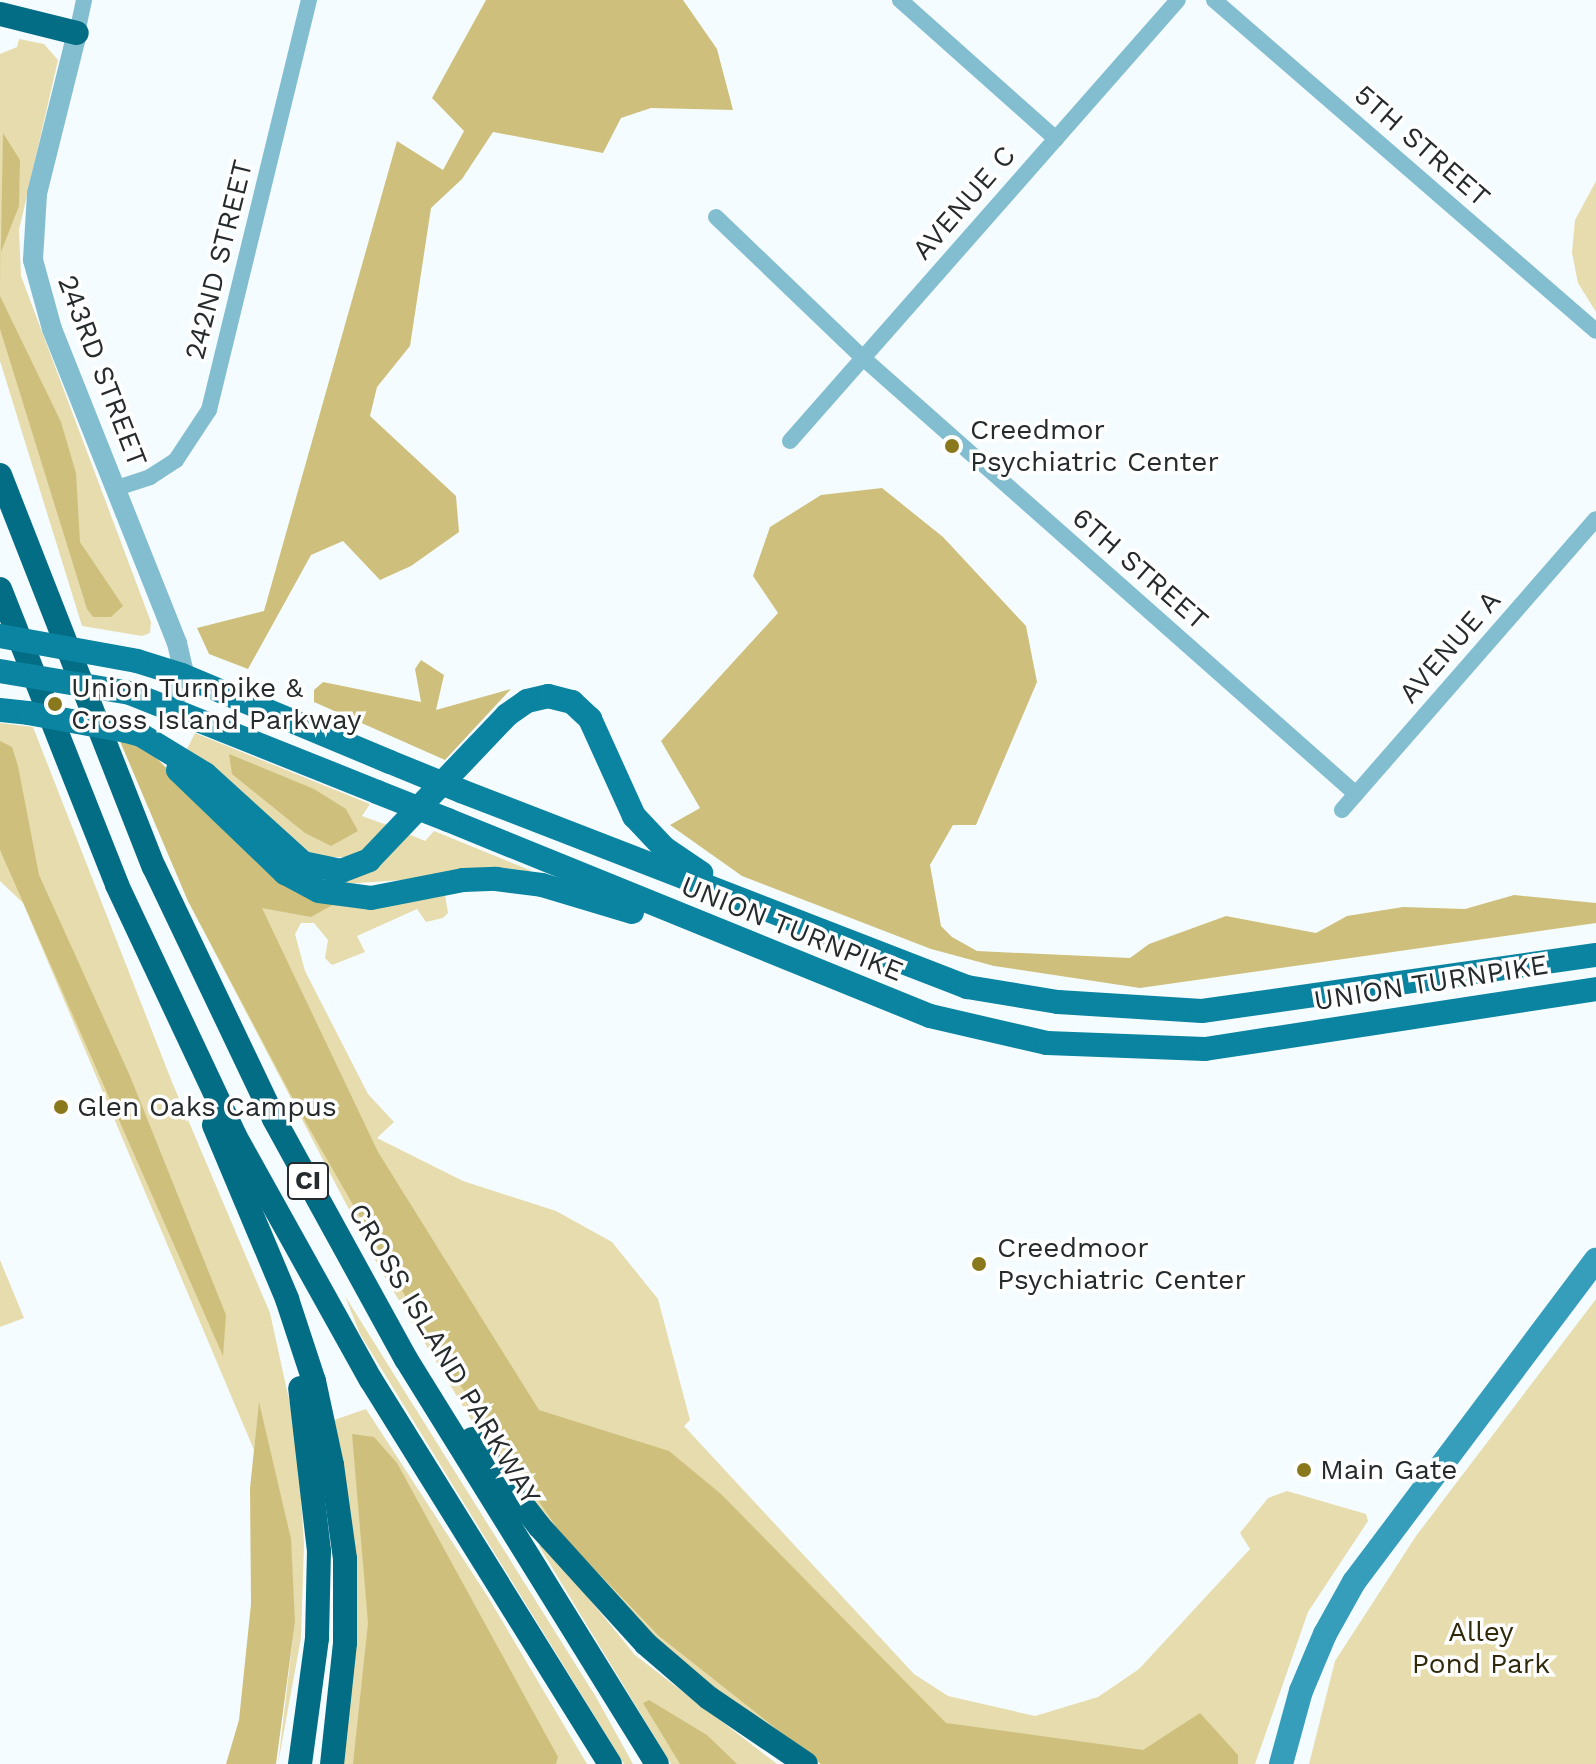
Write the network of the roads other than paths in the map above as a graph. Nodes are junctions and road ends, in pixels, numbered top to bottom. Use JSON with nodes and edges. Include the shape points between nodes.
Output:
{"nodes":[{"id":1,"x":84,"y":0,"type":"edge"},
{"id":2,"x":309,"y":0,"type":"edge"},
{"id":3,"x":900,"y":0,"type":"edge"},
{"id":4,"x":1178,"y":0,"type":"edge"},
{"id":5,"x":1214,"y":0,"type":"edge"},
{"id":6,"x":0,"y":14,"type":"edge"},
{"id":7,"x":0,"y":33,"type":"edge"},
{"id":8,"x":75,"y":39,"type":"junction"},
{"id":9,"x":1056,"y":139,"type":"junction"},
{"id":10,"x":716,"y":217,"type":"dead end"},
{"id":11,"x":1596,"y":331,"type":"edge"},
{"id":12,"x":863,"y":358,"type":"junction"},
{"id":13,"x":790,"y":441,"type":"dead end"},
{"id":14,"x":0,"y":475,"type":"edge"},
{"id":15,"x":117,"y":488,"type":"junction"},
{"id":16,"x":1596,"y":519,"type":"edge"},
{"id":17,"x":0,"y":589,"type":"edge"},
{"id":18,"x":0,"y":636,"type":"edge"},
{"id":19,"x":0,"y":671,"type":"edge"},
{"id":20,"x":182,"y":675,"type":"junction"},
{"id":21,"x":173,"y":707,"type":"junction"},
{"id":22,"x":0,"y":710,"type":"edge"},
{"id":23,"x":134,"y":733,"type":"junction"},
{"id":24,"x":1356,"y":794,"type":"junction"},
{"id":25,"x":1342,"y":810,"type":"dead end"},
{"id":26,"x":117,"y":885,"type":"junction"},
{"id":27,"x":746,"y":903,"type":"junction"},
{"id":28,"x":737,"y":941,"type":"junction"},
{"id":29,"x":1596,"y":955,"type":"edge"},
{"id":30,"x":1596,"y":989,"type":"edge"},
{"id":31,"x":237,"y":1179,"type":"junction"},
{"id":32,"x":341,"y":1243,"type":"junction"},
{"id":33,"x":1596,"y":1260,"type":"edge"},
{"id":34,"x":300,"y":1764,"type":"edge"},
{"id":35,"x":332,"y":1764,"type":"edge"},
{"id":36,"x":610,"y":1764,"type":"edge"},
{"id":37,"x":657,"y":1764,"type":"edge"},
{"id":38,"x":806,"y":1764,"type":"edge"},
{"id":39,"x":1281,"y":1764,"type":"edge"}],
"edges":[{"from":1,"to":8,"type":"street","name":"243RD STREET"},
{"from":2,"to":15,"type":"street","name":"242ND STREET","via":[[209,410],[176,460]]},
{"from":3,"to":9,"type":"street"},
{"from":4,"to":9,"type":"street","name":"AVENUE C"},
{"from":5,"to":11,"type":"street","name":"5TH STREET"},
{"from":6,"to":8,"type":"highway"},
{"from":7,"to":8,"type":"highway"},
{"from":8,"to":15,"type":"street","name":"243RD STREET","via":[[37,194],[33,260],[52,329]]},
{"from":9,"to":12,"type":"street","name":"AVENUE C"},
{"from":10,"to":12,"type":"street","name":"6TH STREET"},
{"from":12,"to":13,"type":"street","name":"AVENUE C"},
{"from":12,"to":24,"type":"street","name":"6TH STREET"},
{"from":14,"to":32,"type":"highway","name":"CROSS ISLAND PARKWAY","number":"CI","via":[[160,881],[218,1007]]},
{"from":15,"to":20,"type":"street","name":"243RD STREET","via":[[177,643]]},
{"from":16,"to":24,"type":"street","name":"AVENUE A"},
{"from":17,"to":26,"type":"highway","number":"CI"},
{"from":18,"to":20,"type":"main road","name":"UNION TURNPIKE","bridge":true,"via":[[137,661]]},
{"from":19,"to":21,"type":"main road","name":"UNION TURNPIKE","bridge":true,"via":[[130,693]]},
{"from":20,"to":21,"type":"street","name":"243RD STREET"},
{"from":20,"to":27,"type":"main road","name":"UNION TURNPIKE","bridge":true},
{"from":21,"to":28,"type":"main road","name":"UNION TURNPIKE","bridge":true},
{"from":22,"to":23,"type":"main road","bridge":true},
{"from":23,"to":27,"type":"main road","via":[[205,774],[303,863],[341,871],[369,860],[507,715],[538,698],[572,702],[590,719],[634,816],[664,848]]},
{"from":23,"to":28,"type":"main road","via":[[285,873],[319,891],[371,898],[496,879],[542,885]]},
{"from":24,"to":25,"type":"street","name":"AVENUE A"},
{"from":26,"to":31,"type":"highway"},
{"from":26,"to":36,"type":"highway","number":"CI","via":[[172,1009],[301,1257],[371,1380]]},
{"from":27,"to":29,"type":"main road","name":"UNION TURNPIKE","via":[[967,987],[1121,1009],[1202,1011]]},
{"from":28,"to":30,"type":"main road","name":"UNION TURNPIKE","via":[[930,1016],[1047,1043],[1116,1049],[1205,1049]]},
{"from":31,"to":34,"type":"highway","via":[[280,1300],[313,1466],[319,1551],[317,1638]]},
{"from":31,"to":35,"type":"highway","via":[[287,1299],[314,1381],[332,1465],[345,1587]]},
{"from":32,"to":37,"type":"highway","name":"CROSS ISLAND PARKWAY","number":"CI","via":[[406,1359]]},
{"from":32,"to":38,"type":"highway","via":[[473,1439],[595,1591],[709,1698]]},
{"from":33,"to":39,"type":"main road","via":[[1354,1582],[1301,1691]]}]}
